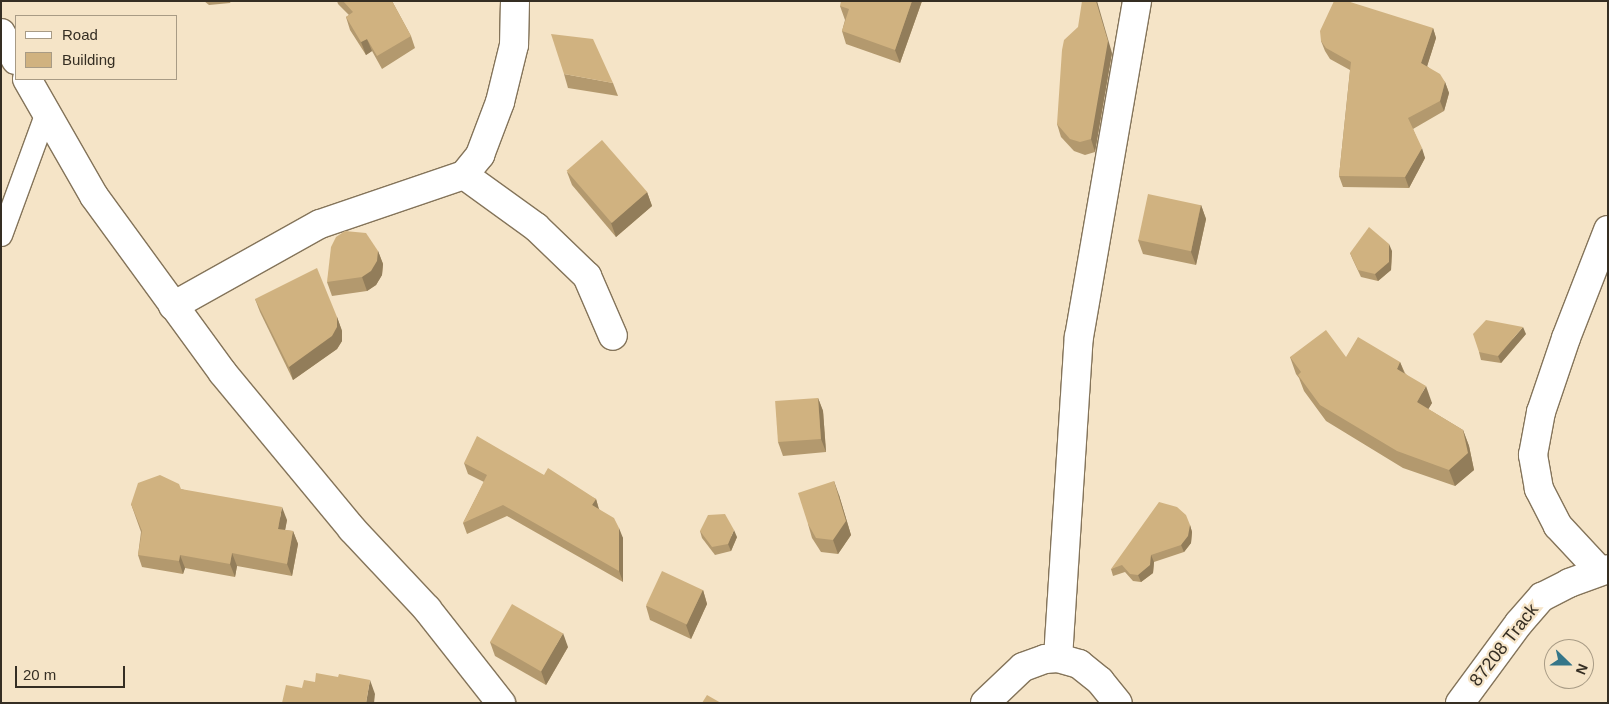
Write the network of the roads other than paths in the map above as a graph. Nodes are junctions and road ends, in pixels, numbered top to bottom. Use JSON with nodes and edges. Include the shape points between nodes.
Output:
{"nodes":[{"id":1,"x":515,"y":1,"type":"edge"},
{"id":2,"x":1137,"y":1,"type":"edge"},
{"id":3,"x":1,"y":34,"type":"edge"},
{"id":4,"x":15,"y":58,"type":"edge"},
{"id":5,"x":28,"y":80,"type":"edge"},
{"id":6,"x":46,"y":112,"type":"junction"},
{"id":7,"x":464,"y":175,"type":"junction"},
{"id":8,"x":1608,"y":230,"type":"edge"},
{"id":9,"x":1,"y":235,"type":"edge"},
{"id":10,"x":172,"y":306,"type":"junction"},
{"id":11,"x":613,"y":336,"type":"dead end"},
{"id":12,"x":1604,"y":570,"type":"edge"},
{"id":13,"x":1058,"y":658,"type":"junction"},
{"id":14,"x":501,"y":703,"type":"edge"},
{"id":15,"x":984,"y":703,"type":"edge"},
{"id":16,"x":1118,"y":703,"type":"edge"},
{"id":17,"x":1460,"y":703,"type":"edge"}],
"edges":[{"from":1,"to":7,"type":"street","via":[[514,45],[500,102],[480,155]]},
{"from":2,"to":13,"type":"street","via":[[1079,336]]},
{"from":3,"to":4,"type":"street"},
{"from":5,"to":6,"type":"street"},
{"from":6,"to":9,"type":"lane"},
{"from":6,"to":10,"type":"street","via":[[94,196]]},
{"from":7,"to":10,"type":"street","via":[[320,224]]},
{"from":7,"to":11,"type":"street","via":[[536,228],[587,276]]},
{"from":8,"to":12,"type":"street","via":[[1541,412],[1533,455],[1539,489],[1558,526]]},
{"from":10,"to":14,"type":"street","via":[[352,529],[427,609]]},
{"from":12,"to":17,"type":"street","name":"87208 Track","via":[[1542,597]]},
{"from":13,"to":15,"type":"street","via":[[1044,659],[1023,667]]},
{"from":13,"to":16,"type":"street","via":[[1079,664],[1100,681]]}]}
